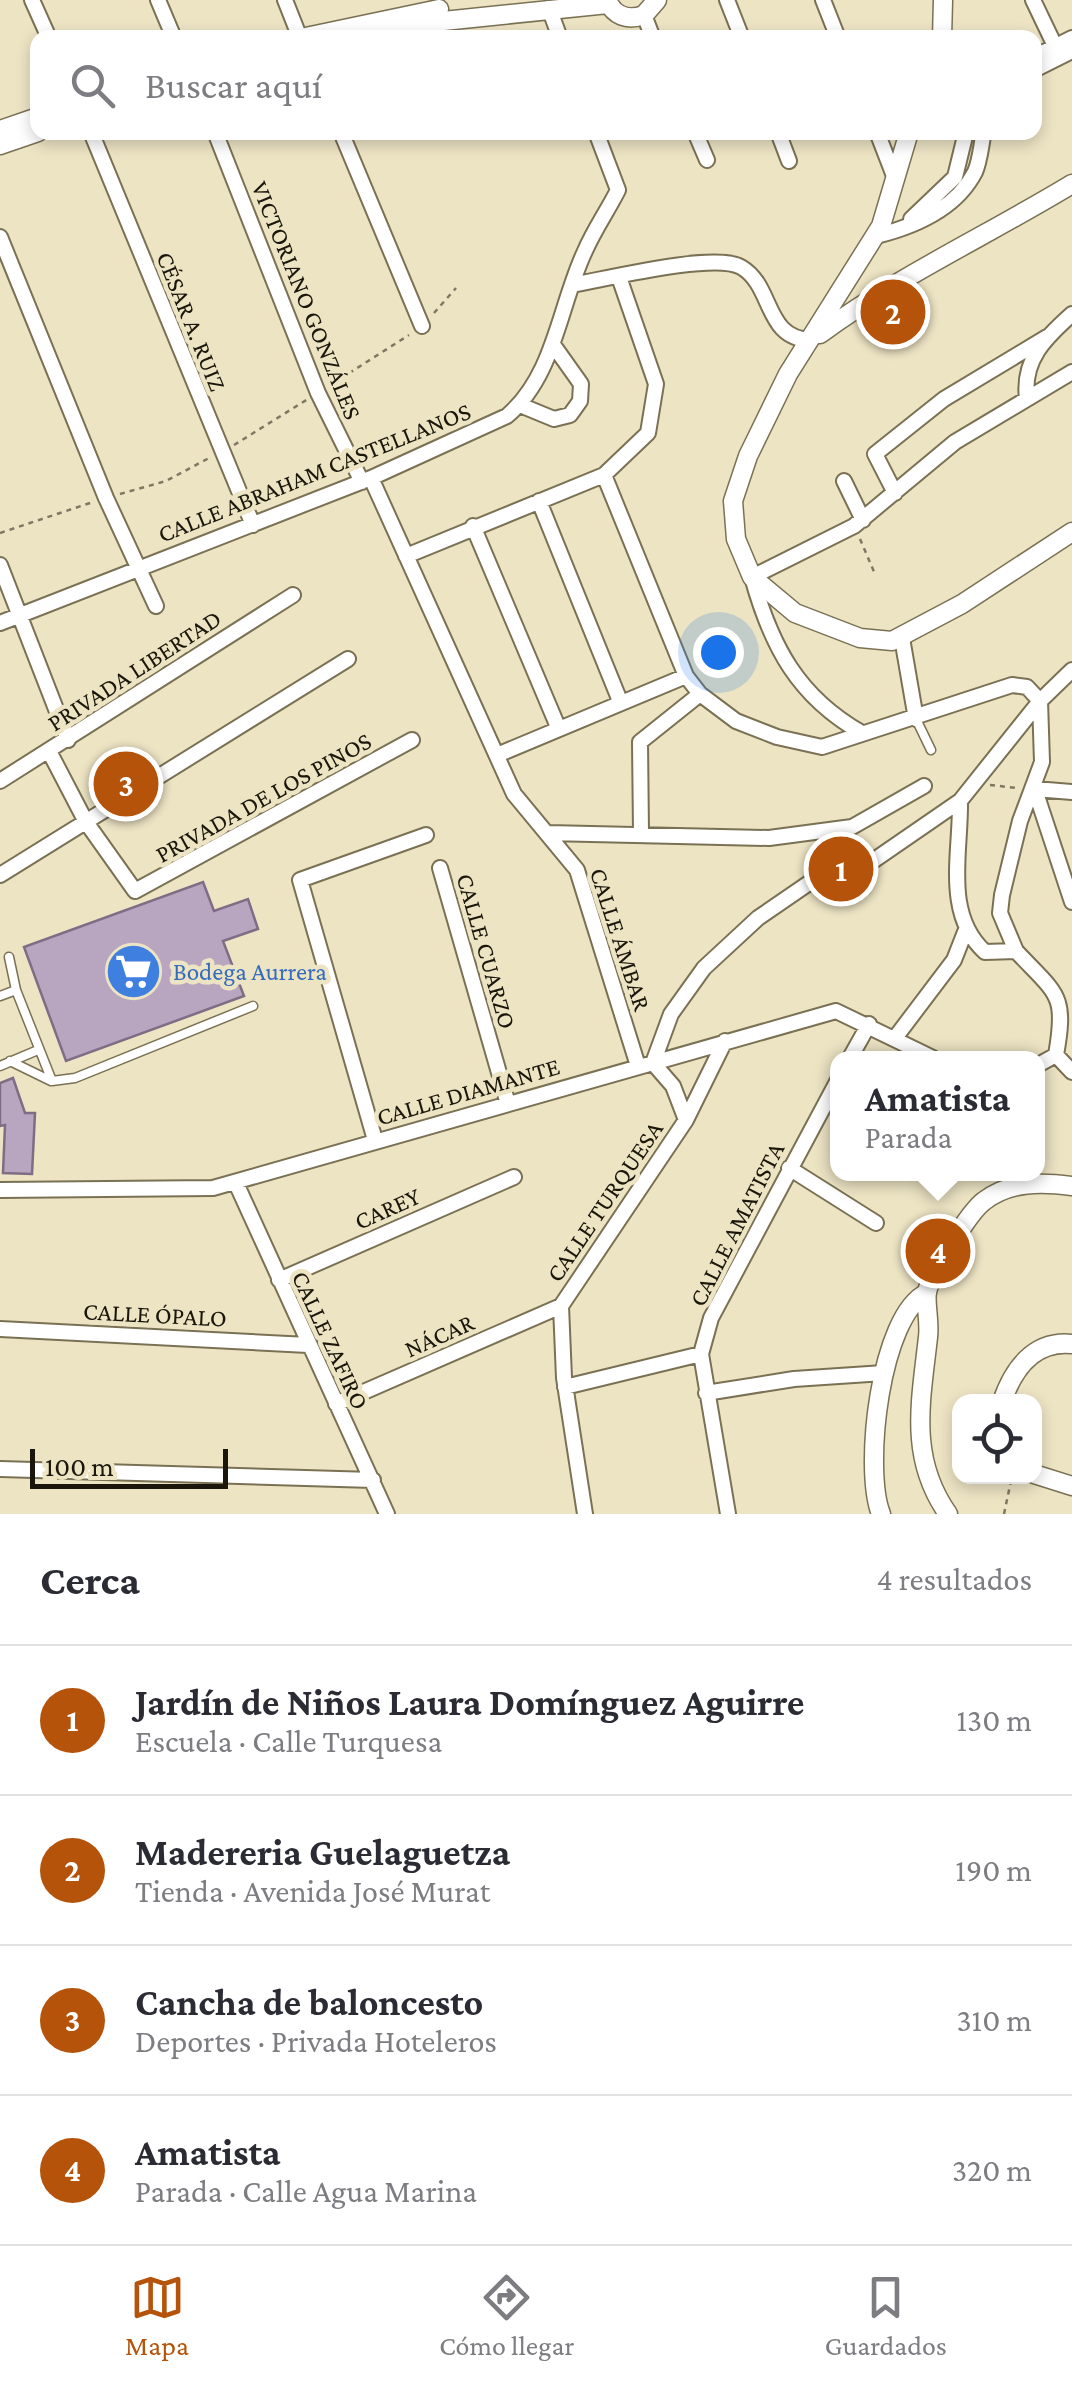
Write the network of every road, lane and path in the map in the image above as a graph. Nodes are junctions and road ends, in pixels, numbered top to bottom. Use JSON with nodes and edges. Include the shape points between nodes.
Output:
{"nodes":[{"id":1,"x":32,"y":0,"type":"edge"},
{"id":2,"x":158,"y":0,"type":"edge"},
{"id":3,"x":285,"y":0,"type":"edge"},
{"id":4,"x":518,"y":0,"type":"edge"},
{"id":5,"x":657,"y":0,"type":"edge"},
{"id":6,"x":727,"y":0,"type":"edge"},
{"id":7,"x":823,"y":0,"type":"edge"},
{"id":8,"x":943,"y":0,"type":"edge"},
{"id":9,"x":1034,"y":0,"type":"edge"},
{"id":10,"x":607,"y":2,"type":"edge"},
{"id":11,"x":549,"y":8,"type":"junction"},
{"id":12,"x":644,"y":15,"type":"junction"},
{"id":13,"x":422,"y":18,"type":"edge"},
{"id":14,"x":45,"y":30,"type":"edge"},
{"id":15,"x":171,"y":30,"type":"edge"},
{"id":16,"x":298,"y":30,"type":"edge"},
{"id":17,"x":349,"y":30,"type":"edge"},
{"id":18,"x":388,"y":30,"type":"edge"},
{"id":19,"x":557,"y":30,"type":"edge"},
{"id":20,"x":651,"y":30,"type":"edge"},
{"id":21,"x":739,"y":30,"type":"edge"},
{"id":22,"x":835,"y":30,"type":"edge"},
{"id":23,"x":942,"y":30,"type":"edge"},
{"id":24,"x":1072,"y":38,"type":"edge"},
{"id":25,"x":1054,"y":46,"type":"junction"},
{"id":26,"x":1072,"y":51,"type":"edge"},
{"id":27,"x":1042,"y":53,"type":"edge"},
{"id":28,"x":1042,"y":66,"type":"edge"},
{"id":29,"x":30,"y":120,"type":"edge"},
{"id":30,"x":0,"y":130,"type":"edge"},
{"id":31,"x":30,"y":135,"type":"edge"},
{"id":32,"x":95,"y":140,"type":"edge"},
{"id":33,"x":218,"y":140,"type":"edge"},
{"id":34,"x":343,"y":140,"type":"edge"},
{"id":35,"x":599,"y":140,"type":"edge"},
{"id":36,"x":698,"y":140,"type":"edge"},
{"id":37,"x":781,"y":140,"type":"edge"},
{"id":38,"x":879,"y":140,"type":"edge"},
{"id":39,"x":906,"y":140,"type":"edge"},
{"id":40,"x":964,"y":140,"type":"edge"},
{"id":41,"x":982,"y":140,"type":"edge"},
{"id":42,"x":0,"y":145,"type":"edge"},
{"id":43,"x":707,"y":160,"type":"dead end"},
{"id":44,"x":789,"y":161,"type":"dead end"},
{"id":45,"x":894,"y":176,"type":"junction"},
{"id":46,"x":1072,"y":184,"type":"edge"},
{"id":47,"x":878,"y":231,"type":"junction"},
{"id":48,"x":0,"y":237,"type":"edge"},
{"id":49,"x":620,"y":277,"type":"junction"},
{"id":50,"x":572,"y":285,"type":"junction"},
{"id":51,"x":456,"y":288,"type":"dead end"},
{"id":52,"x":1072,"y":314,"type":"edge"},
{"id":53,"x":422,"y":326,"type":"junction"},
{"id":54,"x":1046,"y":337,"type":"junction"},
{"id":55,"x":811,"y":340,"type":"junction"},
{"id":56,"x":554,"y":346,"type":"junction"},
{"id":57,"x":1072,"y":372,"type":"edge"},
{"id":58,"x":318,"y":393,"type":"junction"},
{"id":59,"x":1027,"y":399,"type":"junction"},
{"id":60,"x":520,"y":405,"type":"junction"},
{"id":61,"x":221,"y":452,"type":"junction"},
{"id":62,"x":604,"y":475,"type":"junction"},
{"id":63,"x":366,"y":480,"type":"junction"},
{"id":64,"x":844,"y":481,"type":"dead end"},
{"id":65,"x":895,"y":492,"type":"junction"},
{"id":66,"x":106,"y":498,"type":"junction"},
{"id":67,"x":540,"y":501,"type":"junction"},
{"id":68,"x":858,"y":523,"type":"junction"},
{"id":69,"x":253,"y":524,"type":"junction"},
{"id":70,"x":473,"y":526,"type":"junction"},
{"id":71,"x":1072,"y":532,"type":"edge"},
{"id":72,"x":0,"y":533,"type":"edge"},
{"id":73,"x":406,"y":556,"type":"junction"},
{"id":74,"x":0,"y":565,"type":"edge"},
{"id":75,"x":139,"y":569,"type":"junction"},
{"id":76,"x":874,"y":574,"type":"dead end"},
{"id":77,"x":752,"y":577,"type":"junction"},
{"id":78,"x":292,"y":595,"type":"dead end"},
{"id":79,"x":156,"y":606,"type":"dead end"},
{"id":80,"x":21,"y":615,"type":"junction"},
{"id":81,"x":0,"y":624,"type":"edge"},
{"id":82,"x":902,"y":638,"type":"junction"},
{"id":83,"x":348,"y":659,"type":"dead end"},
{"id":84,"x":1072,"y":670,"type":"edge"},
{"id":85,"x":686,"y":676,"type":"junction"},
{"id":86,"x":700,"y":694,"type":"junction"},
{"id":87,"x":620,"y":701,"type":"junction"},
{"id":88,"x":1040,"y":701,"type":"junction"},
{"id":89,"x":916,"y":719,"type":"junction"},
{"id":90,"x":558,"y":728,"type":"junction"},
{"id":91,"x":862,"y":733,"type":"junction"},
{"id":92,"x":68,"y":740,"type":"junction"},
{"id":93,"x":412,"y":740,"type":"dead end"},
{"id":94,"x":931,"y":750,"type":"dead end"},
{"id":95,"x":49,"y":751,"type":"junction"},
{"id":96,"x":497,"y":756,"type":"junction"},
{"id":97,"x":0,"y":781,"type":"edge"},
{"id":98,"x":974,"y":781,"type":"junction"},
{"id":99,"x":924,"y":786,"type":"dead end"},
{"id":100,"x":1035,"y":790,"type":"junction"},
{"id":101,"x":1072,"y":792,"type":"edge"},
{"id":102,"x":960,"y":801,"type":"junction"},
{"id":103,"x":86,"y":822,"type":"junction"},
{"id":104,"x":641,"y":832,"type":"junction"},
{"id":105,"x":548,"y":833,"type":"junction"},
{"id":106,"x":426,"y":835,"type":"dead end"},
{"id":107,"x":440,"y":868,"type":"dead end"},
{"id":108,"x":0,"y":875,"type":"edge"},
{"id":109,"x":1072,"y":902,"type":"edge"},
{"id":110,"x":966,"y":932,"type":"junction"},
{"id":111,"x":1016,"y":951,"type":"junction"},
{"id":112,"x":8,"y":957,"type":"dead end"},
{"id":113,"x":16,"y":990,"type":"junction"},
{"id":114,"x":0,"y":996,"type":"edge"},
{"id":115,"x":253,"y":1006,"type":"dead end"},
{"id":116,"x":869,"y":1024,"type":"junction"},
{"id":117,"x":896,"y":1038,"type":"junction"},
{"id":118,"x":725,"y":1042,"type":"junction"},
{"id":119,"x":38,"y":1050,"type":"junction"},
{"id":120,"x":854,"y":1051,"type":"edge"},
{"id":121,"x":920,"y":1051,"type":"edge"},
{"id":122,"x":1056,"y":1055,"type":"junction"},
{"id":123,"x":1045,"y":1061,"type":"edge"},
{"id":124,"x":10,"y":1062,"type":"junction"},
{"id":125,"x":645,"y":1065,"type":"junction"},
{"id":126,"x":0,"y":1066,"type":"edge"},
{"id":127,"x":1072,"y":1072,"type":"edge"},
{"id":128,"x":52,"y":1082,"type":"junction"},
{"id":129,"x":830,"y":1095,"type":"edge"},
{"id":130,"x":508,"y":1104,"type":"junction"},
{"id":131,"x":686,"y":1120,"type":"junction"},
{"id":132,"x":375,"y":1140,"type":"junction"},
{"id":133,"x":790,"y":1168,"type":"junction"},
{"id":134,"x":514,"y":1178,"type":"dead end"},
{"id":135,"x":236,"y":1183,"type":"junction"},
{"id":136,"x":1072,"y":1186,"type":"edge"},
{"id":137,"x":0,"y":1190,"type":"edge"},
{"id":138,"x":876,"y":1224,"type":"dead end"},
{"id":139,"x":279,"y":1280,"type":"junction"},
{"id":140,"x":927,"y":1293,"type":"junction"},
{"id":141,"x":561,"y":1306,"type":"junction"},
{"id":142,"x":0,"y":1329,"type":"edge"},
{"id":143,"x":1072,"y":1344,"type":"edge"},
{"id":144,"x":308,"y":1345,"type":"junction"},
{"id":145,"x":701,"y":1354,"type":"junction"},
{"id":146,"x":884,"y":1373,"type":"junction"},
{"id":147,"x":566,"y":1387,"type":"junction"},
{"id":148,"x":706,"y":1393,"type":"junction"},
{"id":149,"x":1005,"y":1394,"type":"edge"},
{"id":150,"x":336,"y":1404,"type":"junction"},
{"id":151,"x":0,"y":1469,"type":"edge"},
{"id":152,"x":1042,"y":1477,"type":"edge"},
{"id":153,"x":373,"y":1480,"type":"junction"},
{"id":154,"x":1010,"y":1484,"type":"edge"},
{"id":155,"x":1072,"y":1486,"type":"edge"},
{"id":156,"x":388,"y":1514,"type":"edge"},
{"id":157,"x":586,"y":1514,"type":"edge"},
{"id":158,"x":728,"y":1514,"type":"edge"},
{"id":159,"x":880,"y":1514,"type":"edge"},
{"id":160,"x":948,"y":1514,"type":"edge"},
{"id":161,"x":1004,"y":1514,"type":"edge"}],
"edges":[{"from":1,"to":14,"type":"street"},
{"from":2,"to":15,"type":"street"},
{"from":3,"to":16,"type":"street"},
{"from":4,"to":13,"type":"street"},
{"from":5,"to":12,"type":"street"},
{"from":6,"to":21,"type":"street"},
{"from":7,"to":22,"type":"street"},
{"from":8,"to":23,"type":"street"},
{"from":9,"to":25,"type":"street"},
{"from":10,"to":11,"type":"street"},
{"from":10,"to":12,"type":"street","via":[[628,18]]},
{"from":11,"to":13,"type":"street"},
{"from":11,"to":19,"type":"street"},
{"from":12,"to":20,"type":"street"},
{"from":13,"to":17,"type":"street"},
{"from":13,"to":18,"type":"street"},
{"from":24,"to":25,"type":"street"},
{"from":25,"to":27,"type":"street"},
{"from":26,"to":28,"type":"street"},
{"from":29,"to":30,"type":"street"},
{"from":31,"to":42,"type":"street"},
{"from":32,"to":61,"type":"street","name":"CÉSAR A. RUIZ"},
{"from":33,"to":58,"type":"street","name":"VICTORIANO GONZÁLES"},
{"from":34,"to":53,"type":"street"},
{"from":35,"to":50,"type":"street","via":[[618,190]]},
{"from":36,"to":43,"type":"street"},
{"from":37,"to":44,"type":"street"},
{"from":38,"to":45,"type":"street"},
{"from":39,"to":45,"type":"street"},
{"from":40,"to":47,"type":"street","via":[[954,178],[912,219]]},
{"from":41,"to":47,"type":"street","via":[[975,172],[956,194],[916,227]]},
{"from":45,"to":47,"type":"street"},
{"from":46,"to":55,"type":"street","via":[[970,246],[885,287]]},
{"from":47,"to":55,"type":"street"},
{"from":48,"to":66,"type":"street"},
{"from":49,"to":50,"type":"street"},
{"from":49,"to":55,"type":"street","via":[[738,265],[756,279],[773,320],[796,340]]},
{"from":49,"to":62,"type":"street","via":[[656,384],[648,433]]},
{"from":50,"to":56,"type":"street"},
{"from":51,"to":53,"type":"path"},
{"from":52,"to":54,"type":"street"},
{"from":53,"to":58,"type":"path"},
{"from":54,"to":59,"type":"street","via":[[1025,370]]},
{"from":54,"to":65,"type":"street","via":[[944,399],[875,454]]},
{"from":55,"to":77,"type":"street","via":[[748,456],[733,501],[736,540]]},
{"from":56,"to":60,"type":"street"},
{"from":56,"to":60,"type":"street","via":[[581,384],[580,402],[570,415],[554,419]]},
{"from":57,"to":59,"type":"street"},
{"from":58,"to":61,"type":"path"},
{"from":58,"to":63,"type":"street","name":"VICTORIANO GONZÁLES"},
{"from":59,"to":65,"type":"street","via":[[955,442]]},
{"from":60,"to":63,"type":"street","name":"CALLE ABRAHAM CASTELLANOS"},
{"from":61,"to":66,"type":"path","via":[[166,480]]},
{"from":61,"to":69,"type":"street","name":"CÉSAR A. RUIZ"},
{"from":62,"to":67,"type":"street"},
{"from":62,"to":85,"type":"street"},
{"from":63,"to":69,"type":"street","name":"CALLE ABRAHAM CASTELLANOS"},
{"from":63,"to":73,"type":"street","name":"VICTORIANO GONZÁLES"},
{"from":64,"to":68,"type":"street"},
{"from":65,"to":68,"type":"street"},
{"from":66,"to":72,"type":"path"},
{"from":66,"to":75,"type":"street"},
{"from":67,"to":70,"type":"street"},
{"from":67,"to":87,"type":"street"},
{"from":68,"to":76,"type":"path"},
{"from":68,"to":77,"type":"street"},
{"from":69,"to":75,"type":"street","name":"CALLE ABRAHAM CASTELLANOS"},
{"from":70,"to":73,"type":"street"},
{"from":70,"to":90,"type":"street"},
{"from":71,"to":82,"type":"street"},
{"from":73,"to":96,"type":"street","name":"VICTORIANO GONZÁLES"},
{"from":74,"to":80,"type":"street"},
{"from":75,"to":79,"type":"street"},
{"from":75,"to":80,"type":"street","name":"CALLE ABRAHAM CASTELLANOS"},
{"from":77,"to":82,"type":"street","via":[[795,613],[860,638]]},
{"from":77,"to":91,"type":"street","via":[[765,624],[794,675],[828,714]]},
{"from":78,"to":92,"type":"street","name":"PRIVADA LIBERTAD"},
{"from":80,"to":81,"type":"street","name":"CALLE ABRAHAM CASTELLANOS"},
{"from":80,"to":92,"type":"street"},
{"from":82,"to":89,"type":"street"},
{"from":83,"to":103,"type":"street"},
{"from":84,"to":88,"type":"street"},
{"from":85,"to":86,"type":"street"},
{"from":85,"to":87,"type":"street"},
{"from":86,"to":91,"type":"street","via":[[736,721],[776,737],[822,747]]},
{"from":86,"to":104,"type":"street","via":[[640,742]]},
{"from":87,"to":90,"type":"street"},
{"from":88,"to":89,"type":"street","via":[[1027,687],[1012,685]]},
{"from":88,"to":98,"type":"street"},
{"from":88,"to":100,"type":"street","via":[[1042,762]]},
{"from":89,"to":91,"type":"street"},
{"from":89,"to":94,"type":"lane"},
{"from":90,"to":96,"type":"street"},
{"from":92,"to":95,"type":"street","name":"PRIVADA LIBERTAD"},
{"from":93,"to":103,"type":"street","name":"PRIVADA DE LOS PINOS","via":[[135,891]]},
{"from":95,"to":97,"type":"street","name":"PRIVADA LIBERTAD"},
{"from":95,"to":103,"type":"street"},
{"from":96,"to":105,"type":"street","name":"CALLE ÁMBAR","via":[[514,794]]},
{"from":98,"to":100,"type":"path"},
{"from":98,"to":102,"type":"street"},
{"from":99,"to":104,"type":"street","via":[[852,827],[769,838]]},
{"from":100,"to":101,"type":"street"},
{"from":100,"to":109,"type":"street"},
{"from":100,"to":111,"type":"street","via":[[1020,821],[1002,895],[1000,914]]},
{"from":102,"to":110,"type":"street","via":[[957,882]]},
{"from":102,"to":125,"type":"street","via":[[884,857],[854,874],[809,882],[758,918],[704,968]]},
{"from":103,"to":108,"type":"street"},
{"from":104,"to":105,"type":"street"},
{"from":105,"to":125,"type":"street","name":"CALLE ÁMBAR","via":[[577,870]]},
{"from":106,"to":132,"type":"street","via":[[300,880]]},
{"from":107,"to":130,"type":"street","name":"CALLE CUARZO"},
{"from":110,"to":111,"type":"street","via":[[985,952]]},
{"from":110,"to":117,"type":"street","via":[[954,960]]},
{"from":111,"to":122,"type":"street","via":[[1064,1010]]},
{"from":112,"to":113,"type":"lane"},
{"from":113,"to":114,"type":"lane"},
{"from":113,"to":119,"type":"lane"},
{"from":115,"to":128,"type":"lane"},
{"from":116,"to":117,"type":"street","name":"CALLE DIAMANTE"},
{"from":116,"to":118,"type":"street","name":"CALLE DIAMANTE","via":[[836,1011]]},
{"from":116,"to":120,"type":"street"},
{"from":117,"to":121,"type":"street","name":"CALLE DIAMANTE"},
{"from":118,"to":125,"type":"street","name":"CALLE DIAMANTE"},
{"from":118,"to":131,"type":"street","name":"CALLE TURQUESA"},
{"from":119,"to":124,"type":"lane"},
{"from":119,"to":128,"type":"lane"},
{"from":122,"to":123,"type":"street"},
{"from":122,"to":127,"type":"street"},
{"from":124,"to":126,"type":"lane"},
{"from":124,"to":128,"type":"lane"},
{"from":125,"to":130,"type":"street","name":"CALLE DIAMANTE"},
{"from":125,"to":131,"type":"street","name":"CALLE ÁMBAR","via":[[673,1086]]},
{"from":129,"to":133,"type":"street","name":"CALLE AMATISTA"},
{"from":130,"to":132,"type":"street","name":"CALLE DIAMANTE"},
{"from":131,"to":141,"type":"street","name":"CALLE TURQUESA"},
{"from":132,"to":135,"type":"street","name":"CALLE DIAMANTE"},
{"from":133,"to":138,"type":"street"},
{"from":133,"to":145,"type":"street","name":"CALLE AMATISTA","via":[[711,1318]]},
{"from":134,"to":139,"type":"street","name":"CAREY"},
{"from":135,"to":137,"type":"street","name":"CALLE DIAMANTE"},
{"from":135,"to":139,"type":"street","name":"CALLE ZAFIRO"},
{"from":136,"to":140,"type":"street","via":[[1039,1182],[1006,1188],[982,1202]]},
{"from":139,"to":144,"type":"street","name":"CALLE ZAFIRO"},
{"from":140,"to":146,"type":"street","via":[[915,1298],[902,1319]]},
{"from":140,"to":160,"type":"street","via":[[931,1306],[917,1411],[933,1493]]},
{"from":141,"to":147,"type":"street","name":"CALLE TURQUESA"},
{"from":141,"to":150,"type":"street","name":"NÁCAR"},
{"from":142,"to":144,"type":"street","name":"CALLE ÓPALO"},
{"from":143,"to":149,"type":"street","via":[[1034,1352],[1012,1374]]},
{"from":144,"to":150,"type":"street","name":"CALLE ZAFIRO"},
{"from":145,"to":147,"type":"street"},
{"from":145,"to":148,"type":"street","name":"CALLE AMATISTA"},
{"from":146,"to":148,"type":"street"},
{"from":146,"to":159,"type":"street","via":[[874,1442]]},
{"from":147,"to":157,"type":"street","name":"CALLE TURQUESA"},
{"from":148,"to":158,"type":"street","name":"CALLE AMATISTA"},
{"from":150,"to":153,"type":"street","name":"CALLE ZAFIRO"},
{"from":151,"to":153,"type":"street"},
{"from":152,"to":155,"type":"street"},
{"from":153,"to":156,"type":"street","name":"CALLE ZAFIRO"},
{"from":154,"to":161,"type":"path"}]}
